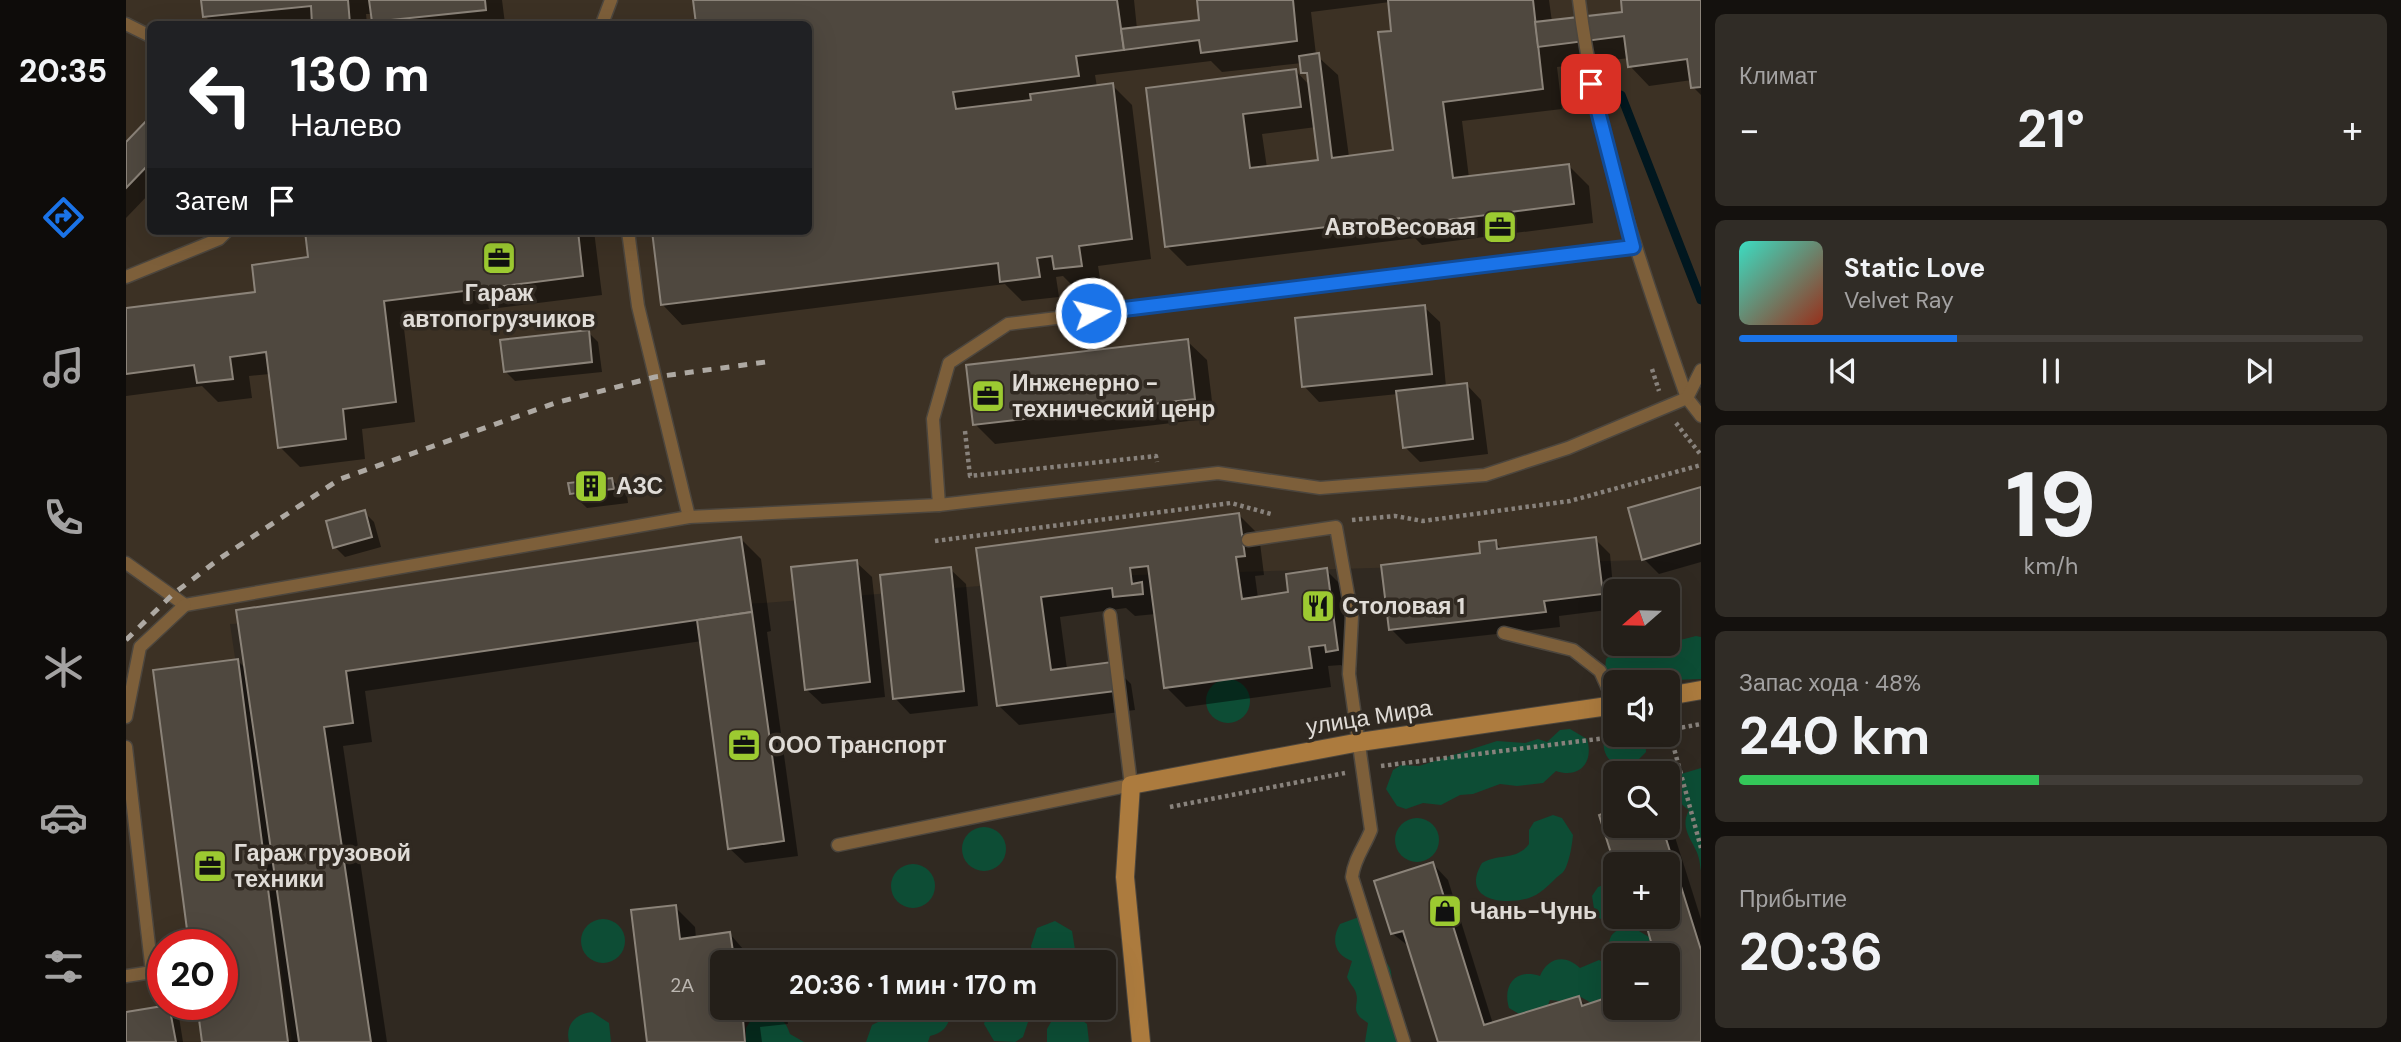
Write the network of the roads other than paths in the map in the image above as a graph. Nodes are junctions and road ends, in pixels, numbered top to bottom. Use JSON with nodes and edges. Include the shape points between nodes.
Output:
{"nodes":[{"id":1,"x":611,"y":0,"type":"edge"},
{"id":2,"x":1579,"y":0,"type":"edge"},
{"id":3,"x":603,"y":21,"type":"edge"},
{"id":4,"x":126,"y":24,"type":"edge"},
{"id":5,"x":147,"y":34,"type":"edge"},
{"id":6,"x":223,"y":235,"type":"edge"},
{"id":7,"x":629,"y":235,"type":"edge"},
{"id":8,"x":1633,"y":247,"type":"junction"},
{"id":9,"x":126,"y":277,"type":"edge"},
{"id":10,"x":1701,"y":370,"type":"edge"},
{"id":11,"x":1687,"y":398,"type":"junction"},
{"id":12,"x":1701,"y":416,"type":"edge"},
{"id":13,"x":939,"y":505,"type":"junction"},
{"id":14,"x":689,"y":517,"type":"junction"},
{"id":15,"x":1248,"y":540,"type":"dead end"},
{"id":16,"x":126,"y":563,"type":"edge"},
{"id":17,"x":185,"y":605,"type":"junction"},
{"id":18,"x":1110,"y":615,"type":"dead end"},
{"id":19,"x":1504,"y":633,"type":"dead end"},
{"id":20,"x":1603,"y":678,"type":"edge"},
{"id":21,"x":130,"y":680,"type":"edge"},
{"id":22,"x":1701,"y":690,"type":"edge"},
{"id":23,"x":1680,"y":694,"type":"edge"},
{"id":24,"x":1603,"y":707,"type":"edge"},
{"id":25,"x":126,"y":717,"type":"edge"},
{"id":26,"x":1360,"y":741,"type":"junction"},
{"id":27,"x":126,"y":747,"type":"edge"},
{"id":28,"x":1132,"y":785,"type":"junction"},
{"id":29,"x":838,"y":845,"type":"dead end"},
{"id":30,"x":126,"y":976,"type":"edge"},
{"id":31,"x":1142,"y":1042,"type":"edge"},
{"id":32,"x":1404,"y":1042,"type":"edge"}],
"edges":[{"from":1,"to":3,"type":"lane"},
{"from":2,"to":8,"type":"lane","via":[[1597,111]]},
{"from":4,"to":5,"type":"lane"},
{"from":6,"to":9,"type":"lane"},
{"from":7,"to":14,"type":"lane","via":[[638,306]]},
{"from":8,"to":11,"type":"lane"},
{"from":8,"to":13,"type":"lane","via":[[1008,324],[949,363],[933,419]]},
{"from":10,"to":11,"type":"lane"},
{"from":11,"to":12,"type":"lane"},
{"from":11,"to":13,"type":"lane","via":[[1568,448],[1485,475],[1320,488],[1218,473]]},
{"from":13,"to":14,"type":"lane"},
{"from":14,"to":17,"type":"lane"},
{"from":15,"to":26,"type":"lane","via":[[1336,527],[1352,617],[1349,674]]},
{"from":16,"to":17,"type":"lane"},
{"from":17,"to":21,"type":"lane","via":[[140,647]]},
{"from":18,"to":28,"type":"lane"},
{"from":19,"to":20,"type":"lane","via":[[1573,650]]},
{"from":21,"to":25,"type":"lane"},
{"from":22,"to":23,"type":"main road"},
{"from":24,"to":26,"type":"main road","name":"улица Мира"},
{"from":26,"to":28,"type":"main road","name":"улица Мира"},
{"from":26,"to":32,"type":"lane","via":[[1371,830],[1353,863],[1352,877]]},
{"from":27,"to":30,"type":"lane","via":[[152,972]]},
{"from":28,"to":29,"type":"lane"},
{"from":28,"to":31,"type":"main road","via":[[1125,877]]}]}
